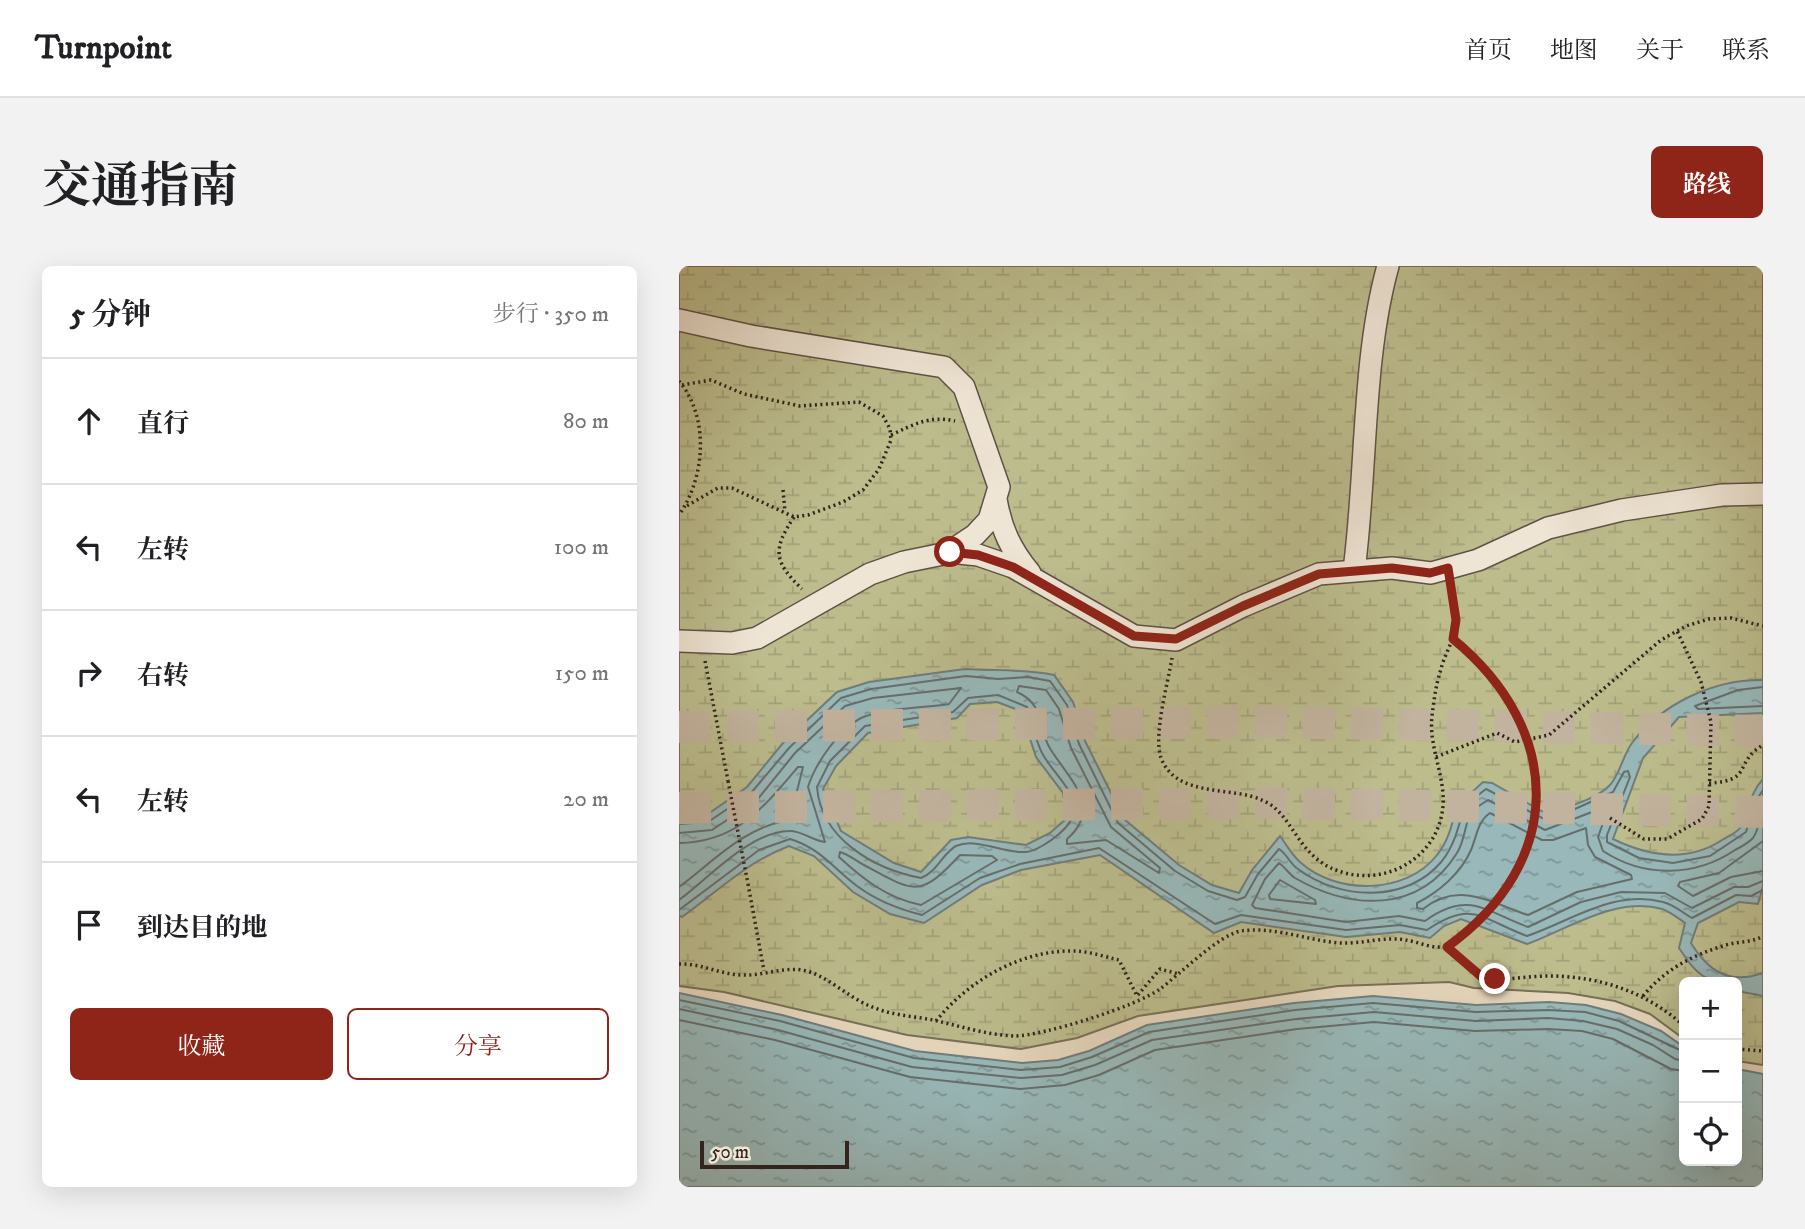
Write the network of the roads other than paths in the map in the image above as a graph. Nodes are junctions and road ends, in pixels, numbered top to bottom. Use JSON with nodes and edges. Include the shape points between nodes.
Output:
{"nodes":[{"id":1,"x":1388,"y":266,"type":"edge"},
{"id":2,"x":679,"y":320,"type":"edge"},
{"id":3,"x":1763,"y":494,"type":"edge"},
{"id":4,"x":995,"y":497,"type":"junction"},
{"id":5,"x":950,"y":552,"type":"junction"},
{"id":6,"x":1354,"y":570,"type":"junction"},
{"id":7,"x":1033,"y":578,"type":"junction"},
{"id":8,"x":679,"y":641,"type":"edge"}],
"edges":[{"from":1,"to":6,"type":"lane","via":[[1376,309]]},
{"from":2,"to":4,"type":"lane","via":[[944,367],[964,387],[981,429],[999,486]]},
{"from":3,"to":6,"type":"lane","via":[[1622,509],[1548,528],[1478,560],[1430,573]]},
{"from":4,"to":5,"type":"lane","via":[[989,520]]},
{"from":4,"to":7,"type":"lane","via":[[1013,553]]},
{"from":5,"to":7,"type":"lane","via":[[978,555]]},
{"from":5,"to":8,"type":"lane","via":[[870,575],[757,638],[732,643]]},
{"from":6,"to":7,"type":"lane","via":[[1319,574],[1281,588],[1176,639],[1134,636]]}]}
